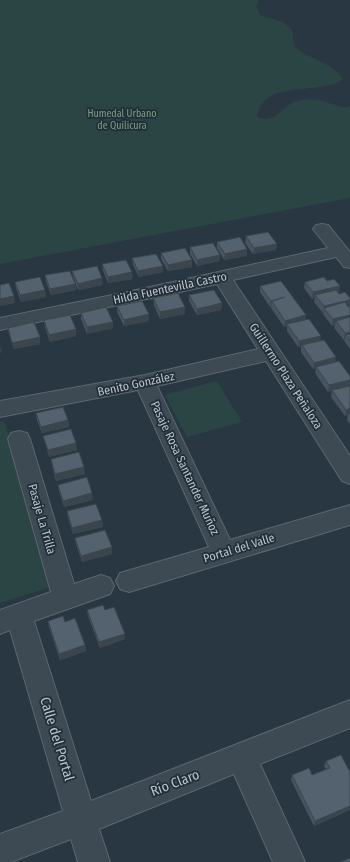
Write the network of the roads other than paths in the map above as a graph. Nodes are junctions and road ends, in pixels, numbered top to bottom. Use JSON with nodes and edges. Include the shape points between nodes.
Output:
{"nodes":[{"id":1,"x":322,"y":229,"type":"dead end"},
{"id":2,"x":345,"y":257,"type":"edge"},
{"id":3,"x":222,"y":277,"type":"junction"},
{"id":4,"x":0,"y":324,"type":"edge"},
{"id":5,"x":271,"y":353,"type":"junction"},
{"id":6,"x":145,"y":382,"type":"junction"},
{"id":7,"x":0,"y":409,"type":"edge"},
{"id":8,"x":20,"y":439,"type":"dead end"},
{"id":9,"x":350,"y":475,"type":"edge"},
{"id":10,"x":350,"y":515,"type":"edge"},
{"id":11,"x":224,"y":553,"type":"junction"},
{"id":12,"x":129,"y":581,"type":"dead end"},
{"id":13,"x":102,"y":586,"type":"dead end"},
{"id":14,"x":66,"y":599,"type":"junction"},
{"id":15,"x":9,"y":619,"type":"edge"},
{"id":16,"x":350,"y":714,"type":"edge"},
{"id":17,"x":241,"y":757,"type":"junction"},
{"id":18,"x":82,"y":820,"type":"junction"},
{"id":19,"x":0,"y":850,"type":"edge"},
{"id":20,"x":94,"y":862,"type":"edge"},
{"id":21,"x":289,"y":862,"type":"edge"}],
"edges":[{"from":1,"to":2,"type":"street"},
{"from":2,"to":3,"type":"street","name":"Hilda Fuentevilla Castro"},
{"from":3,"to":4,"type":"street","name":"Hilda Fuentevilla Castro"},
{"from":3,"to":5,"type":"street","name":"Guillermo Plaza Peñaloza"},
{"from":5,"to":6,"type":"street","name":"Benito González"},
{"from":5,"to":9,"type":"street","name":"Guillermo Plaza Peñaloza"},
{"from":6,"to":7,"type":"street","name":"Benito González"},
{"from":6,"to":11,"type":"street","name":"Pasaje Rosa Santander Muñoz"},
{"from":8,"to":14,"type":"street","name":"Pasaje La Trilla"},
{"from":10,"to":11,"type":"street","name":"Portal del Valle"},
{"from":11,"to":12,"type":"street","name":"Portal del Valle"},
{"from":13,"to":14,"type":"street"},
{"from":14,"to":15,"type":"street"},
{"from":15,"to":18,"type":"street","name":"Calle del Portal"},
{"from":16,"to":17,"type":"street","name":"Río Claro"},
{"from":17,"to":18,"type":"street","name":"Río Claro"},
{"from":17,"to":21,"type":"street"},
{"from":18,"to":19,"type":"street","name":"Río Claro"},
{"from":18,"to":20,"type":"street","name":"Calle del Portal"}]}
